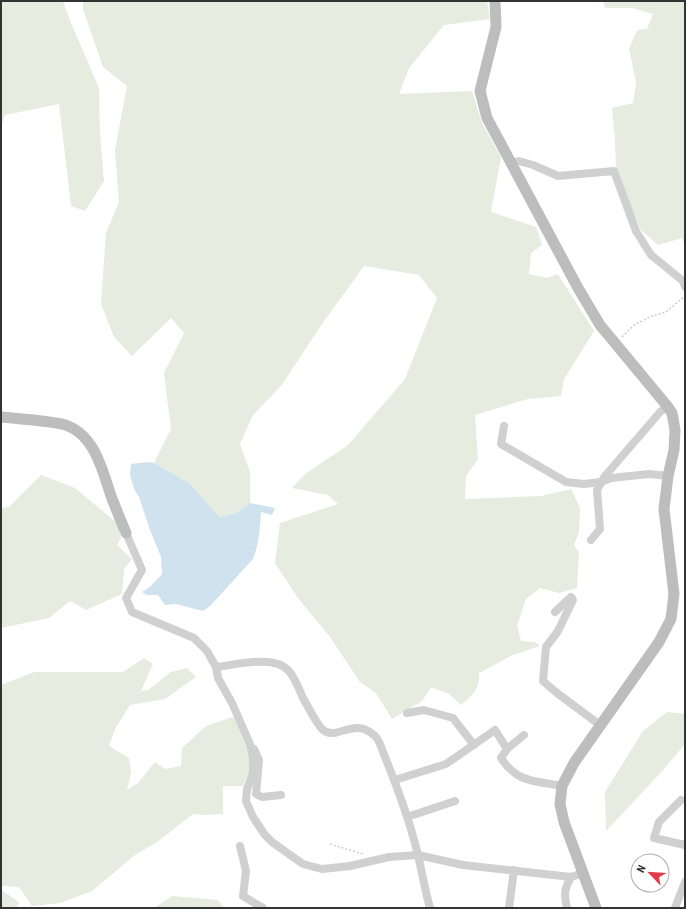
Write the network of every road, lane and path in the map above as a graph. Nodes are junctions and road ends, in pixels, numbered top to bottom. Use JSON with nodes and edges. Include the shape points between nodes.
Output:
{"nodes":[{"id":1,"x":495,"y":1,"type":"edge"},
{"id":2,"x":512,"y":163,"type":"junction"},
{"id":3,"x":685,"y":287,"type":"edge"},
{"id":4,"x":685,"y":296,"type":"edge"},
{"id":5,"x":615,"y":344,"type":"junction"},
{"id":6,"x":668,"y":407,"type":"junction"},
{"id":7,"x":1,"y":417,"type":"edge"},
{"id":8,"x":504,"y":426,"type":"dead end"},
{"id":9,"x":668,"y":476,"type":"junction"},
{"id":10,"x":601,"y":482,"type":"junction"},
{"id":11,"x":126,"y":533,"type":"joint"},
{"id":12,"x":591,"y":540,"type":"dead end"},
{"id":13,"x":555,"y":612,"type":"dead end"},
{"id":14,"x":216,"y":667,"type":"junction"},
{"id":15,"x":407,"y":713,"type":"dead end"},
{"id":16,"x":600,"y":725,"type":"junction"},
{"id":17,"x":524,"y":735,"type":"dead end"},
{"id":18,"x":250,"y":744,"type":"junction"},
{"id":19,"x":474,"y":745,"type":"junction"},
{"id":20,"x":507,"y":749,"type":"junction"},
{"id":21,"x":395,"y":780,"type":"junction"},
{"id":22,"x":562,"y":786,"type":"junction"},
{"id":23,"x":281,"y":795,"type":"dead end"},
{"id":24,"x":681,"y":800,"type":"dead end"},
{"id":25,"x":456,"y":802,"type":"dead end"},
{"id":26,"x":407,"y":817,"type":"junction"},
{"id":27,"x":330,"y":844,"type":"dead end"},
{"id":28,"x":685,"y":845,"type":"edge"},
{"id":29,"x":240,"y":846,"type":"dead end"},
{"id":30,"x":365,"y":855,"type":"dead end"},
{"id":31,"x":418,"y":855,"type":"junction"},
{"id":32,"x":514,"y":870,"type":"junction"},
{"id":33,"x":583,"y":873,"type":"junction"},
{"id":34,"x":571,"y":877,"type":"junction"},
{"id":35,"x":685,"y":882,"type":"edge"},
{"id":36,"x":262,"y":908,"type":"edge"},
{"id":37,"x":430,"y":908,"type":"edge"},
{"id":38,"x":509,"y":908,"type":"edge"},
{"id":39,"x":567,"y":908,"type":"edge"},
{"id":40,"x":596,"y":908,"type":"edge"},
{"id":41,"x":675,"y":908,"type":"edge"}],
"edges":[{"from":1,"to":2,"type":"street","via":[[496,27],[480,91],[487,118]]},
{"from":2,"to":3,"type":"street","via":[[519,161],[558,176],[614,171],[636,231],[651,255],[683,281]]},
{"from":2,"to":5,"type":"street","via":[[578,288],[600,325]]},
{"from":4,"to":5,"type":"path","via":[[666,312],[634,325]]},
{"from":5,"to":6,"type":"street"},
{"from":6,"to":9,"type":"street","via":[[672,413],[675,430],[674,450]]},
{"from":6,"to":10,"type":"street","via":[[661,411]]},
{"from":7,"to":11,"type":"street","via":[[63,424],[83,435],[102,466]]},
{"from":8,"to":10,"type":"street","via":[[501,444],[566,482]]},
{"from":9,"to":10,"type":"street","via":[[649,474],[611,478]]},
{"from":9,"to":16,"type":"street","via":[[664,509],[674,594],[671,618],[659,642]]},
{"from":10,"to":12,"type":"street","via":[[597,490],[600,529]]},
{"from":11,"to":14,"type":"street","via":[[142,570],[126,598],[132,612],[194,638],[207,651]]},
{"from":13,"to":16,"type":"street","via":[[571,597],[573,600],[558,631],[546,647],[543,681]]},
{"from":14,"to":18,"type":"street","via":[[218,678]]},
{"from":14,"to":21,"type":"street","via":[[266,661],[279,664],[288,670],[323,730],[334,734],[355,727],[364,728],[376,736]]},
{"from":15,"to":19,"type":"street","via":[[424,710],[452,718]]},
{"from":16,"to":22,"type":"street"},
{"from":17,"to":20,"type":"street"},
{"from":18,"to":23,"type":"street","via":[[259,760],[256,794]]},
{"from":18,"to":31,"type":"street","via":[[253,773],[246,801],[265,835],[303,864],[322,869],[350,866],[388,857]]},
{"from":19,"to":20,"type":"street","via":[[495,730]]},
{"from":19,"to":21,"type":"street","via":[[446,764]]},
{"from":20,"to":22,"type":"street","via":[[501,758],[507,768],[520,777]]},
{"from":21,"to":26,"type":"street"},
{"from":22,"to":33,"type":"street","via":[[560,804],[564,822]]},
{"from":24,"to":28,"type":"street","via":[[659,822],[654,838]]},
{"from":25,"to":26,"type":"street"},
{"from":26,"to":31,"type":"street"},
{"from":27,"to":30,"type":"path"},
{"from":29,"to":36,"type":"street","via":[[246,871],[243,896]]},
{"from":31,"to":32,"type":"street","via":[[463,865]]},
{"from":31,"to":37,"type":"street"},
{"from":32,"to":34,"type":"street"},
{"from":32,"to":38,"type":"street"},
{"from":33,"to":34,"type":"street"},
{"from":33,"to":40,"type":"street"},
{"from":34,"to":39,"type":"street","via":[[564,894]]},
{"from":35,"to":41,"type":"street"}]}
